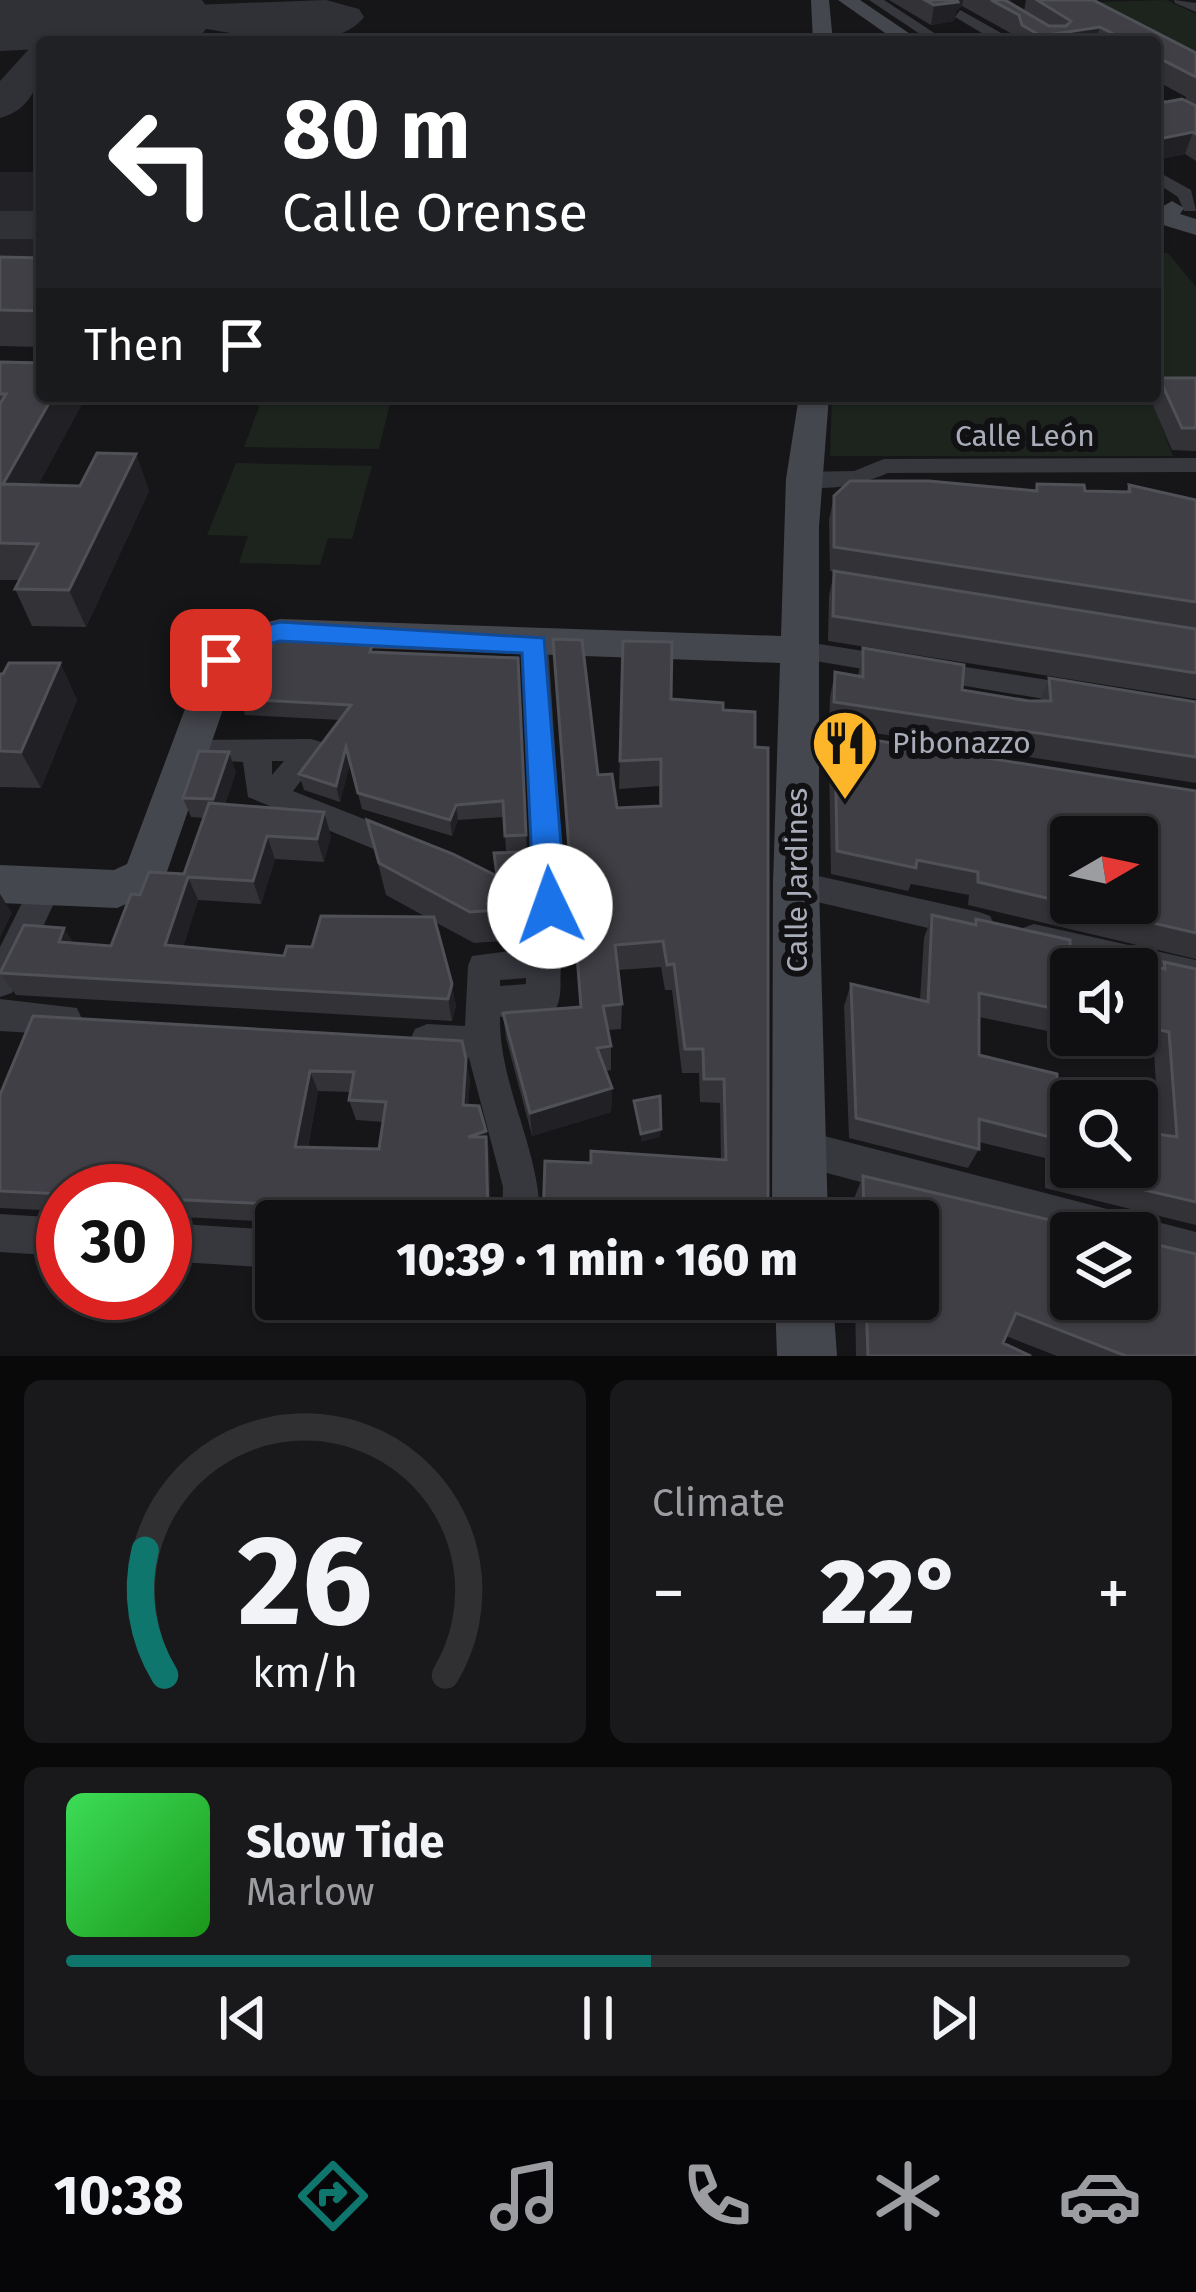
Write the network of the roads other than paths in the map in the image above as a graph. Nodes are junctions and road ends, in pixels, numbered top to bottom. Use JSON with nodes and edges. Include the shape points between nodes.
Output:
{"nodes":[{"id":1,"x":1180,"y":0,"type":"edge"},
{"id":2,"x":843,"y":5,"type":"edge"},
{"id":3,"x":994,"y":8,"type":"edge"},
{"id":4,"x":1196,"y":8,"type":"edge"},
{"id":5,"x":967,"y":18,"type":"junction"},
{"id":6,"x":826,"y":36,"type":"edge"},
{"id":7,"x":917,"y":36,"type":"edge"},
{"id":8,"x":997,"y":36,"type":"edge"},
{"id":9,"x":1196,"y":96,"type":"edge"},
{"id":10,"x":1161,"y":106,"type":"edge"},
{"id":11,"x":1161,"y":179,"type":"edge"},
{"id":12,"x":1182,"y":210,"type":"edge"},
{"id":13,"x":813,"y":402,"type":"edge"},
{"id":14,"x":1196,"y":465,"type":"edge"},
{"id":15,"x":858,"y":478,"type":"junction"},
{"id":16,"x":803,"y":479,"type":"junction"},
{"id":17,"x":890,"y":492,"type":"edge"},
{"id":18,"x":535,"y":644,"type":"junction"},
{"id":19,"x":800,"y":650,"type":"junction"},
{"id":20,"x":1103,"y":699,"type":"edge"},
{"id":21,"x":189,"y":751,"type":"junction"},
{"id":22,"x":257,"y":753,"type":"junction"},
{"id":23,"x":272,"y":795,"type":"junction"},
{"id":24,"x":441,"y":862,"type":"edge"},
{"id":25,"x":0,"y":884,"type":"edge"},
{"id":26,"x":796,"y":884,"type":"junction"},
{"id":27,"x":46,"y":886,"type":"junction"},
{"id":28,"x":1196,"y":975,"type":"edge"},
{"id":29,"x":0,"y":982,"type":"edge"},
{"id":30,"x":18,"y":1016,"type":"edge"},
{"id":31,"x":104,"y":1021,"type":"edge"},
{"id":32,"x":403,"y":1039,"type":"edge"},
{"id":33,"x":482,"y":1043,"type":"junction"},
{"id":34,"x":18,"y":1057,"type":"edge"},
{"id":35,"x":797,"y":1147,"type":"junction"},
{"id":36,"x":522,"y":1200,"type":"edge"},
{"id":37,"x":799,"y":1200,"type":"edge"},
{"id":38,"x":1050,"y":1213,"type":"edge"},
{"id":39,"x":0,"y":1233,"type":"edge"},
{"id":40,"x":36,"y":1235,"type":"edge"},
{"id":41,"x":1158,"y":1241,"type":"edge"},
{"id":42,"x":192,"y":1244,"type":"edge"},
{"id":43,"x":255,"y":1248,"type":"edge"},
{"id":44,"x":1196,"y":1251,"type":"edge"},
{"id":45,"x":805,"y":1320,"type":"edge"},
{"id":46,"x":807,"y":1356,"type":"edge"}],
"edges":[{"from":1,"to":4,"type":"street"},
{"from":2,"to":6,"type":"main road"},
{"from":2,"to":7,"type":"main road"},
{"from":3,"to":5,"type":"street"},
{"from":5,"to":7,"type":"street"},
{"from":5,"to":8,"type":"street"},
{"from":9,"to":10,"type":"street"},
{"from":11,"to":12,"type":"street","via":[[1185,194]]},
{"from":13,"to":16,"type":"main road","name":"Calle Jardines"},
{"from":14,"to":15,"type":"street","name":"Calle León","via":[[884,466]]},
{"from":15,"to":16,"type":"street","name":"Calle León"},
{"from":15,"to":17,"type":"street","name":"Calle León"},
{"from":16,"to":19,"type":"main road","name":"Calle Jardines","via":[[813,581]]},
{"from":18,"to":19,"type":"main road"},
{"from":18,"to":21,"type":"main road","via":[[280,632],[241,642],[221,660]]},
{"from":18,"to":33,"type":"street","via":[[537,867],[552,944],[542,962],[544,998],[485,1003]]},
{"from":19,"to":20,"type":"street"},
{"from":19,"to":26,"type":"main road","name":"Calle Jardines","via":[[810,738]]},
{"from":21,"to":22,"type":"street"},
{"from":21,"to":27,"type":"main road","via":[[145,876],[117,889]]},
{"from":22,"to":23,"type":"street","via":[[258,789]]},
{"from":22,"to":23,"type":"street","via":[[311,750]]},
{"from":23,"to":24,"type":"street"},
{"from":25,"to":27,"type":"main road"},
{"from":26,"to":28,"type":"street"},
{"from":26,"to":35,"type":"main road","name":"Calle Jardines"},
{"from":27,"to":29,"type":"street"},
{"from":30,"to":31,"type":"street"},
{"from":30,"to":34,"type":"street"},
{"from":32,"to":33,"type":"street"},
{"from":33,"to":36,"type":"street"},
{"from":35,"to":37,"type":"main road","name":"Calle Jardines"},
{"from":35,"to":38,"type":"street"},
{"from":39,"to":40,"type":"street"},
{"from":41,"to":44,"type":"street"},
{"from":42,"to":43,"type":"street"},
{"from":45,"to":46,"type":"main road"}]}
